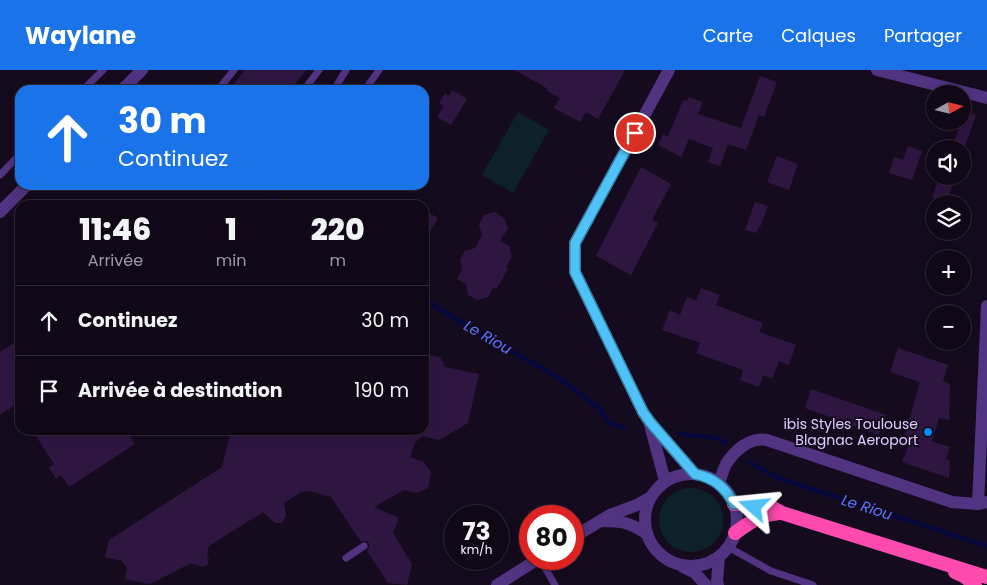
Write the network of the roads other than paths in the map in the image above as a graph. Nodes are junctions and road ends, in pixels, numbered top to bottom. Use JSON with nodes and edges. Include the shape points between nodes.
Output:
{"nodes":[{"id":1,"x":104,"y":70,"type":"edge"},
{"id":2,"x":142,"y":70,"type":"edge"},
{"id":3,"x":234,"y":70,"type":"edge"},
{"id":4,"x":319,"y":70,"type":"edge"},
{"id":5,"x":346,"y":70,"type":"edge"},
{"id":6,"x":379,"y":70,"type":"edge"},
{"id":7,"x":669,"y":70,"type":"edge"},
{"id":8,"x":877,"y":70,"type":"edge"},
{"id":9,"x":88,"y":85,"type":"edge"},
{"id":10,"x":127,"y":85,"type":"edge"},
{"id":11,"x":222,"y":85,"type":"edge"},
{"id":12,"x":308,"y":85,"type":"edge"},
{"id":13,"x":337,"y":85,"type":"edge"},
{"id":14,"x":368,"y":85,"type":"edge"},
{"id":15,"x":987,"y":98,"type":"edge"},
{"id":16,"x":15,"y":159,"type":"edge"},
{"id":17,"x":0,"y":174,"type":"edge"},
{"id":18,"x":22,"y":190,"type":"edge"},
{"id":19,"x":0,"y":212,"type":"edge"},
{"id":20,"x":987,"y":306,"type":"edge"},
{"id":21,"x":650,"y":422,"type":"junction"},
{"id":22,"x":695,"y":474,"type":"junction"},
{"id":23,"x":665,"y":481,"type":"junction"},
{"id":24,"x":719,"y":484,"type":"junction"},
{"id":25,"x":651,"y":496,"type":"junction"},
{"id":26,"x":983,"y":503,"type":"edge"},
{"id":27,"x":734,"y":504,"type":"junction"},
{"id":28,"x":782,"y":513,"type":"junction"},
{"id":29,"x":601,"y":521,"type":"junction"},
{"id":30,"x":584,"y":531,"type":"edge"},
{"id":31,"x":735,"y":533,"type":"junction"},
{"id":32,"x":647,"y":534,"type":"junction"},
{"id":33,"x":364,"y":546,"type":"dead end"},
{"id":34,"x":728,"y":547,"type":"junction"},
{"id":35,"x":719,"y":557,"type":"junction"},
{"id":36,"x":346,"y":558,"type":"dead end"},
{"id":37,"x":930,"y":559,"type":"junction"},
{"id":38,"x":681,"y":566,"type":"junction"},
{"id":39,"x":521,"y":570,"type":"edge"},
{"id":40,"x":546,"y":570,"type":"edge"},
{"id":41,"x":987,"y":576,"type":"edge"},
{"id":42,"x":497,"y":585,"type":"edge"},
{"id":43,"x":555,"y":585,"type":"edge"},
{"id":44,"x":706,"y":585,"type":"edge"},
{"id":45,"x":718,"y":585,"type":"edge"},
{"id":46,"x":813,"y":585,"type":"edge"},
{"id":47,"x":975,"y":585,"type":"edge"}],
"edges":[{"from":1,"to":9,"type":"lane"},
{"from":2,"to":10,"type":"street"},
{"from":3,"to":11,"type":"lane"},
{"from":4,"to":12,"type":"lane"},
{"from":5,"to":13,"type":"lane"},
{"from":6,"to":14,"type":"lane"},
{"from":7,"to":21,"type":"street","via":[[575,243],[575,272]]},
{"from":8,"to":15,"type":"street"},
{"from":16,"to":17,"type":"lane"},
{"from":18,"to":19,"type":"street"},
{"from":20,"to":26,"type":"street"},
{"from":21,"to":22,"type":"street"},
{"from":21,"to":23,"type":"street"},
{"from":22,"to":23,"type":"street","via":[[679,475]]},
{"from":22,"to":24,"type":"street"},
{"from":23,"to":25,"type":"street"},
{"from":24,"to":26,"type":"street","via":[[726,465],[741,447],[760,439],[952,502]]},
{"from":24,"to":27,"type":"street"},
{"from":25,"to":29,"type":"street"},
{"from":25,"to":32,"type":"street","via":[[645,513]]},
{"from":27,"to":28,"type":"highway","via":[[771,508]]},
{"from":27,"to":31,"type":"street"},
{"from":28,"to":31,"type":"highway","via":[[755,519]]},
{"from":28,"to":37,"type":"highway"},
{"from":29,"to":30,"type":"street"},
{"from":29,"to":32,"type":"street","via":[[621,521]]},
{"from":31,"to":34,"type":"street"},
{"from":32,"to":38,"type":"street","via":[[659,555]]},
{"from":33,"to":36,"type":"lane"},
{"from":34,"to":35,"type":"street"},
{"from":34,"to":46,"type":"lane","via":[[771,571]]},
{"from":35,"to":38,"type":"street","via":[[705,564]]},
{"from":35,"to":45,"type":"street"},
{"from":37,"to":41,"type":"highway"},
{"from":37,"to":47,"type":"highway"},
{"from":38,"to":44,"type":"street","via":[[696,573]]},
{"from":39,"to":42,"type":"street"},
{"from":40,"to":43,"type":"lane"}]}
